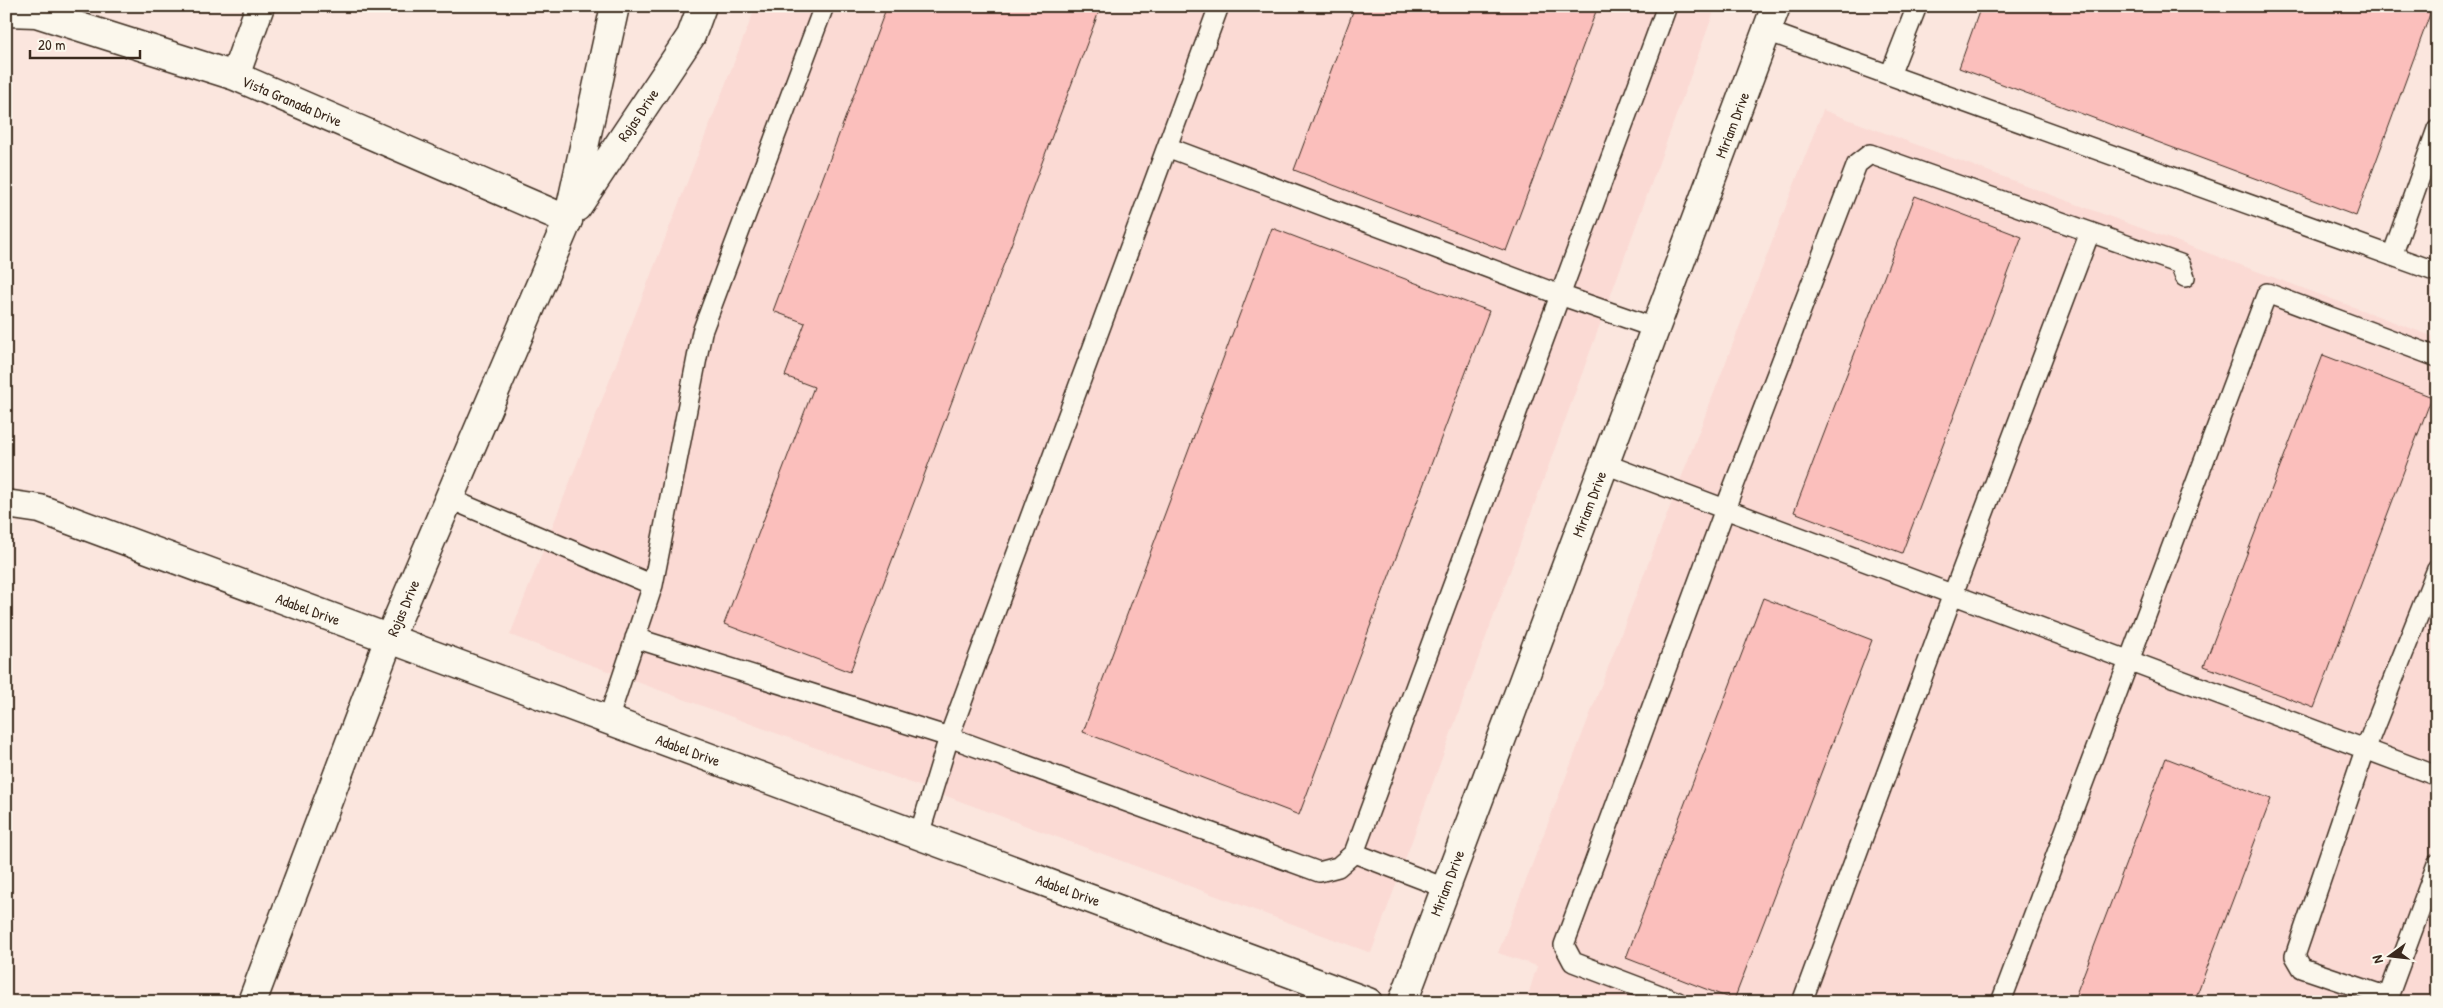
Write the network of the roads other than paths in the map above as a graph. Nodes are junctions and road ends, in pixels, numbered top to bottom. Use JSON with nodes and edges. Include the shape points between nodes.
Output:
{"nodes":[{"id":1,"x":260,"y":6,"type":"edge"},
{"id":2,"x":615,"y":6,"type":"edge"},
{"id":3,"x":702,"y":6,"type":"edge"},
{"id":4,"x":824,"y":6,"type":"edge"},
{"id":5,"x":1220,"y":6,"type":"edge"},
{"id":6,"x":1667,"y":6,"type":"edge"},
{"id":7,"x":1917,"y":6,"type":"edge"},
{"id":8,"x":6,"y":12,"type":"edge"},
{"id":9,"x":1771,"y":18,"type":"edge"},
{"id":10,"x":1890,"y":75,"type":"junction"},
{"id":11,"x":235,"y":76,"type":"junction"},
{"id":12,"x":2437,"y":129,"type":"edge"},
{"id":13,"x":1167,"y":146,"type":"junction"},
{"id":14,"x":568,"y":220,"type":"junction"},
{"id":15,"x":2090,"y":232,"type":"junction"},
{"id":16,"x":2392,"y":256,"type":"junction"},
{"id":17,"x":2437,"y":272,"type":"edge"},
{"id":18,"x":2185,"y":277,"type":"dead end"},
{"id":19,"x":1560,"y":295,"type":"junction"},
{"id":20,"x":1656,"y":328,"type":"junction"},
{"id":21,"x":2437,"y":357,"type":"edge"},
{"id":22,"x":1605,"y":464,"type":"junction"},
{"id":23,"x":450,"y":499,"type":"junction"},
{"id":24,"x":6,"y":504,"type":"edge"},
{"id":25,"x":1726,"y":509,"type":"junction"},
{"id":26,"x":2437,"y":569,"type":"edge"},
{"id":27,"x":653,"y":584,"type":"junction"},
{"id":28,"x":1952,"y":594,"type":"junction"},
{"id":29,"x":635,"y":638,"type":"junction"},
{"id":30,"x":389,"y":639,"type":"junction"},
{"id":31,"x":2129,"y":661,"type":"junction"},
{"id":32,"x":608,"y":720,"type":"junction"},
{"id":33,"x":949,"y":737,"type":"junction"},
{"id":34,"x":2365,"y":750,"type":"junction"},
{"id":35,"x":2437,"y":776,"type":"edge"},
{"id":36,"x":919,"y":835,"type":"junction"},
{"id":37,"x":1354,"y":853,"type":"junction"},
{"id":38,"x":2436,"y":866,"type":"edge"},
{"id":39,"x":1445,"y":888,"type":"junction"},
{"id":40,"x":2390,"y":999,"type":"edge"},
{"id":41,"x":252,"y":1002,"type":"edge"},
{"id":42,"x":1368,"y":1002,"type":"edge"},
{"id":43,"x":1403,"y":1002,"type":"edge"},
{"id":44,"x":1678,"y":1002,"type":"edge"},
{"id":45,"x":1802,"y":1002,"type":"edge"},
{"id":46,"x":2001,"y":1002,"type":"edge"}],
"edges":[{"from":1,"to":11,"type":"street"},
{"from":2,"to":14,"type":"street","name":"Rojas Drive"},
{"from":3,"to":14,"type":"street","name":"Rojas Drive","via":[[691,36]]},
{"from":4,"to":27,"type":"lane","via":[[702,332]]},
{"from":5,"to":13,"type":"lane"},
{"from":6,"to":19,"type":"lane"},
{"from":7,"to":10,"type":"lane"},
{"from":8,"to":11,"type":"street","name":"Vista Granada Drive","via":[[36,13]]},
{"from":9,"to":10,"type":"lane"},
{"from":9,"to":20,"type":"street","name":"Miriam Drive"},
{"from":10,"to":16,"type":"lane"},
{"from":11,"to":14,"type":"street","name":"Vista Granada Drive"},
{"from":12,"to":16,"type":"lane"},
{"from":13,"to":19,"type":"lane"},
{"from":13,"to":33,"type":"lane"},
{"from":14,"to":23,"type":"street","name":"Rojas Drive"},
{"from":15,"to":18,"type":"lane","via":[[2180,264]]},
{"from":15,"to":25,"type":"lane","via":[[1870,154],[1863,159],[1857,164]]},
{"from":15,"to":28,"type":"lane"},
{"from":16,"to":17,"type":"lane"},
{"from":19,"to":20,"type":"lane"},
{"from":19,"to":37,"type":"lane"},
{"from":20,"to":22,"type":"street","name":"Miriam Drive"},
{"from":21,"to":31,"type":"lane","via":[[2267,293]]},
{"from":22,"to":25,"type":"lane"},
{"from":22,"to":39,"type":"street","name":"Miriam Drive"},
{"from":23,"to":27,"type":"lane"},
{"from":23,"to":30,"type":"street","name":"Rojas Drive"},
{"from":24,"to":30,"type":"street","name":"Adabel Drive","via":[[40,509]]},
{"from":25,"to":28,"type":"lane"},
{"from":25,"to":44,"type":"lane","via":[[1564,945],[1573,962]]},
{"from":26,"to":34,"type":"lane"},
{"from":27,"to":29,"type":"lane"},
{"from":28,"to":31,"type":"lane"},
{"from":28,"to":45,"type":"lane"},
{"from":29,"to":32,"type":"lane"},
{"from":29,"to":33,"type":"lane"},
{"from":30,"to":32,"type":"street","name":"Adabel Drive"},
{"from":30,"to":41,"type":"street","name":"Rojas Drive"},
{"from":31,"to":34,"type":"lane"},
{"from":31,"to":46,"type":"lane"},
{"from":32,"to":36,"type":"street","name":"Adabel Drive"},
{"from":33,"to":36,"type":"lane"},
{"from":33,"to":37,"type":"lane","via":[[1319,872],[1338,867]]},
{"from":34,"to":35,"type":"lane"},
{"from":34,"to":40,"type":"lane","via":[[2295,956],[2302,968]]},
{"from":36,"to":42,"type":"street","name":"Adabel Drive"},
{"from":37,"to":39,"type":"lane"},
{"from":38,"to":40,"type":"lane"},
{"from":39,"to":43,"type":"street","name":"Miriam Drive"}]}
